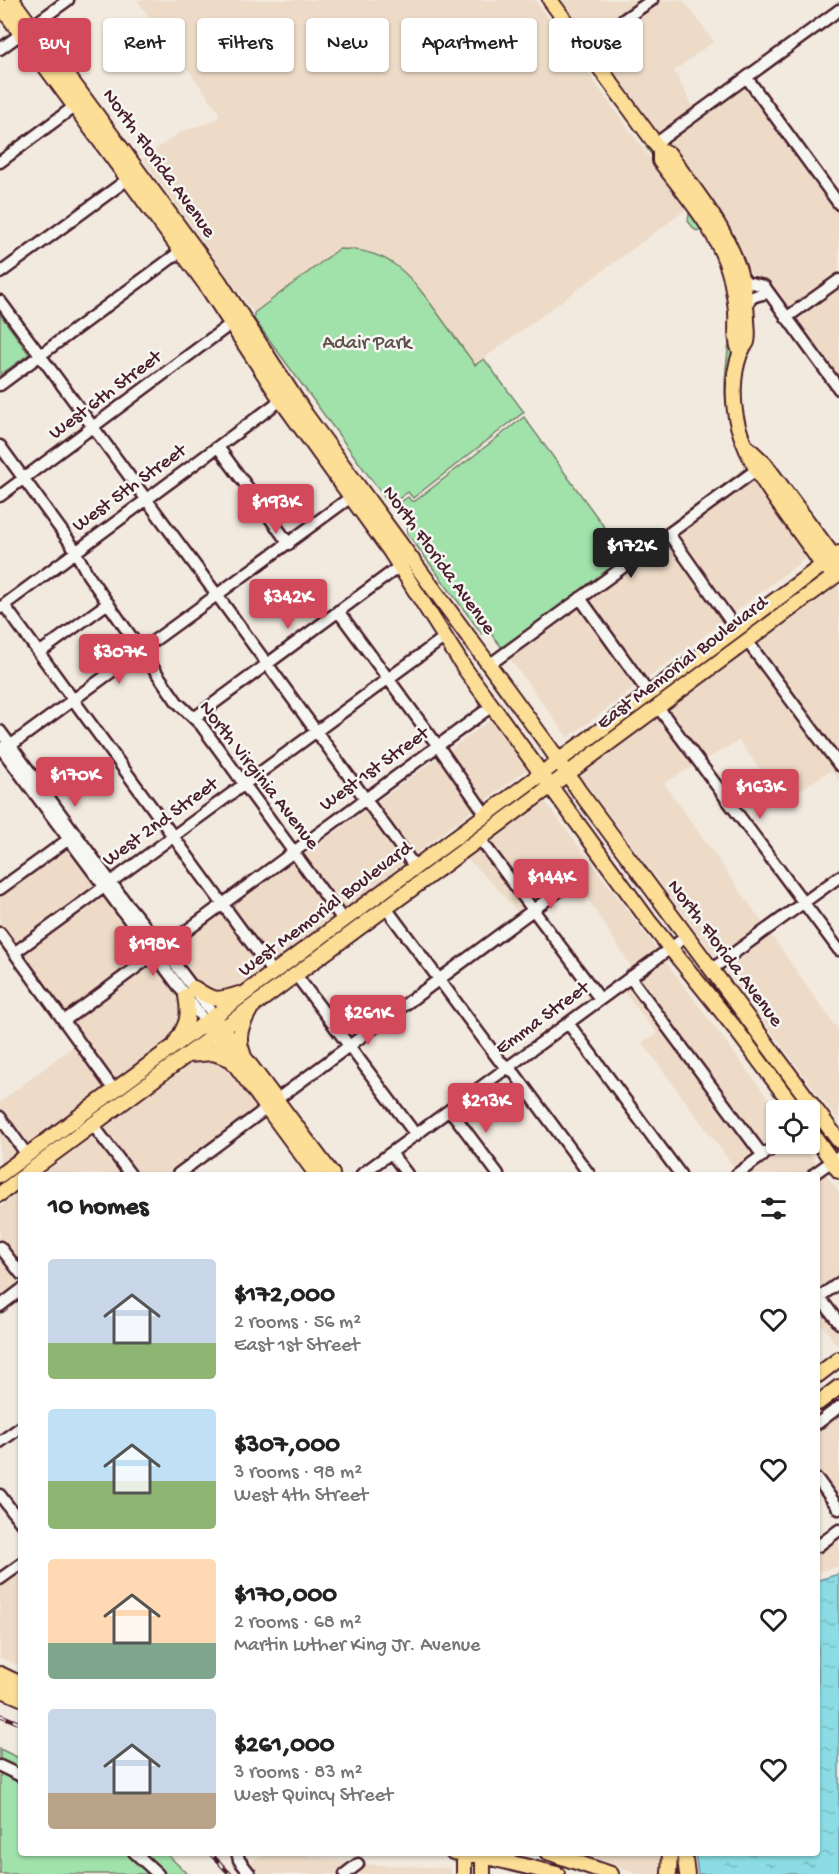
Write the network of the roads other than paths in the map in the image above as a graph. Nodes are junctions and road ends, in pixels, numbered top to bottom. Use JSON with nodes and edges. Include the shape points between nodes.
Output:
{"nodes":[{"id":1,"x":12,"y":0,"type":"edge"},
{"id":2,"x":68,"y":0,"type":"edge"},
{"id":3,"x":550,"y":0,"type":"edge"},
{"id":4,"x":652,"y":0,"type":"edge"},
{"id":5,"x":642,"y":3,"type":"edge"},
{"id":6,"x":0,"y":5,"type":"edge"},
{"id":7,"x":837,"y":15,"type":"edge"},
{"id":8,"x":21,"y":18,"type":"edge"},
{"id":9,"x":42,"y":18,"type":"edge"},
{"id":10,"x":563,"y":18,"type":"edge"},
{"id":11,"x":622,"y":18,"type":"edge"},
{"id":12,"x":18,"y":22,"type":"edge"},
{"id":13,"x":18,"y":35,"type":"edge"},
{"id":14,"x":0,"y":49,"type":"edge"},
{"id":15,"x":53,"y":72,"type":"edge"},
{"id":16,"x":59,"y":72,"type":"edge"},
{"id":17,"x":602,"y":72,"type":"edge"},
{"id":18,"x":747,"y":78,"type":"junction"},
{"id":19,"x":75,"y":106,"type":"junction"},
{"id":20,"x":658,"y":147,"type":"junction"},
{"id":21,"x":0,"y":162,"type":"edge"},
{"id":22,"x":128,"y":179,"type":"junction"},
{"id":23,"x":839,"y":204,"type":"edge"},
{"id":24,"x":181,"y":251,"type":"junction"},
{"id":25,"x":0,"y":273,"type":"edge"},
{"id":26,"x":741,"y":276,"type":"junction"},
{"id":27,"x":839,"y":280,"type":"edge"},
{"id":28,"x":768,"y":293,"type":"junction"},
{"id":29,"x":0,"y":302,"type":"edge"},
{"id":30,"x":747,"y":311,"type":"junction"},
{"id":31,"x":786,"y":318,"type":"junction"},
{"id":32,"x":232,"y":323,"type":"junction"},
{"id":33,"x":740,"y":352,"type":"junction"},
{"id":34,"x":40,"y":355,"type":"junction"},
{"id":35,"x":0,"y":385,"type":"edge"},
{"id":36,"x":839,"y":389,"type":"edge"},
{"id":37,"x":281,"y":400,"type":"junction"},
{"id":38,"x":306,"y":415,"type":"junction"},
{"id":39,"x":94,"y":428,"type":"junction"},
{"id":40,"x":0,"y":446,"type":"edge"},
{"id":41,"x":218,"y":447,"type":"junction"},
{"id":42,"x":747,"y":447,"type":"junction"},
{"id":43,"x":756,"y":470,"type":"junction"},
{"id":44,"x":24,"y":479,"type":"junction"},
{"id":45,"x":0,"y":496,"type":"edge"},
{"id":46,"x":351,"y":497,"type":"junction"},
{"id":47,"x":147,"y":500,"type":"junction"},
{"id":48,"x":669,"y":534,"type":"junction"},
{"id":49,"x":289,"y":544,"type":"junction"},
{"id":50,"x":75,"y":552,"type":"junction"},
{"id":51,"x":832,"y":558,"type":"edge"},
{"id":52,"x":400,"y":566,"type":"junction"},
{"id":53,"x":838,"y":575,"type":"edge"},
{"id":54,"x":217,"y":595,"type":"junction"},
{"id":55,"x":580,"y":598,"type":"junction"},
{"id":56,"x":108,"y":603,"type":"junction"},
{"id":57,"x":2,"y":607,"type":"edge"},
{"id":58,"x":338,"y":611,"type":"junction"},
{"id":59,"x":736,"y":629,"type":"junction"},
{"id":60,"x":445,"y":637,"type":"junction"},
{"id":61,"x":747,"y":641,"type":"junction"},
{"id":62,"x":141,"y":651,"type":"junction"},
{"id":63,"x":39,"y":653,"type":"junction"},
{"id":64,"x":267,"y":663,"type":"junction"},
{"id":65,"x":489,"y":665,"type":"junction"},
{"id":66,"x":388,"y":678,"type":"junction"},
{"id":67,"x":504,"y":685,"type":"junction"},
{"id":68,"x":649,"y":694,"type":"junction"},
{"id":69,"x":73,"y":700,"type":"junction"},
{"id":70,"x":492,"y":706,"type":"junction"},
{"id":71,"x":658,"y":707,"type":"junction"},
{"id":72,"x":194,"y":718,"type":"junction"},
{"id":73,"x":0,"y":731,"type":"edge"},
{"id":74,"x":316,"y":731,"type":"junction"},
{"id":75,"x":438,"y":746,"type":"junction"},
{"id":76,"x":5,"y":748,"type":"edge"},
{"id":77,"x":559,"y":761,"type":"junction"},
{"id":78,"x":839,"y":765,"type":"edge"},
{"id":79,"x":542,"y":774,"type":"junction"},
{"id":80,"x":567,"y":774,"type":"junction"},
{"id":81,"x":245,"y":784,"type":"junction"},
{"id":82,"x":551,"y":786,"type":"junction"},
{"id":83,"x":366,"y":799,"type":"junction"},
{"id":84,"x":486,"y":815,"type":"junction"},
{"id":85,"x":72,"y":836,"type":"junction"},
{"id":86,"x":172,"y":836,"type":"junction"},
{"id":87,"x":480,"y":839,"type":"junction"},
{"id":88,"x":294,"y":852,"type":"junction"},
{"id":89,"x":415,"y":867,"type":"junction"},
{"id":90,"x":579,"y":876,"type":"dead end"},
{"id":91,"x":839,"y":877,"type":"edge"},
{"id":92,"x":108,"y":884,"type":"junction"},
{"id":93,"x":0,"y":889,"type":"edge"},
{"id":94,"x":804,"y":902,"type":"junction"},
{"id":95,"x":222,"y":905,"type":"junction"},
{"id":96,"x":386,"y":908,"type":"junction"},
{"id":97,"x":533,"y":910,"type":"junction"},
{"id":98,"x":344,"y":921,"type":"junction"},
{"id":99,"x":0,"y":933,"type":"edge"},
{"id":100,"x":687,"y":936,"type":"junction"},
{"id":101,"x":163,"y":948,"type":"junction"},
{"id":102,"x":670,"y":948,"type":"junction"},
{"id":103,"x":839,"y":950,"type":"edge"},
{"id":104,"x":14,"y":953,"type":"junction"},
{"id":105,"x":153,"y":955,"type":"junction"},
{"id":106,"x":712,"y":969,"type":"junction"},
{"id":107,"x":273,"y":973,"type":"junction"},
{"id":108,"x":296,"y":975,"type":"junction"},
{"id":109,"x":630,"y":977,"type":"junction"},
{"id":110,"x":441,"y":979,"type":"junction"},
{"id":111,"x":249,"y":991,"type":"junction"},
{"id":112,"x":190,"y":992,"type":"junction"},
{"id":113,"x":600,"y":999,"type":"junction"},
{"id":114,"x":252,"y":1007,"type":"junction"},
{"id":115,"x":64,"y":1021,"type":"junction"},
{"id":116,"x":568,"y":1023,"type":"junction"},
{"id":117,"x":214,"y":1026,"type":"junction"},
{"id":118,"x":350,"y":1045,"type":"junction"},
{"id":119,"x":173,"y":1047,"type":"junction"},
{"id":120,"x":186,"y":1056,"type":"junction"},
{"id":121,"x":230,"y":1059,"type":"junction"},
{"id":122,"x":248,"y":1063,"type":"junction"},
{"id":123,"x":508,"y":1068,"type":"junction"},
{"id":124,"x":114,"y":1090,"type":"junction"},
{"id":125,"x":789,"y":1100,"type":"edge"},
{"id":126,"x":271,"y":1104,"type":"junction"},
{"id":127,"x":450,"y":1110,"type":"junction"},
{"id":128,"x":0,"y":1117,"type":"edge"},
{"id":129,"x":93,"y":1125,"type":"junction"},
{"id":130,"x":416,"y":1135,"type":"junction"},
{"id":131,"x":839,"y":1141,"type":"edge"},
{"id":132,"x":820,"y":1142,"type":"edge"},
{"id":133,"x":391,"y":1153,"type":"junction"},
{"id":134,"x":766,"y":1154,"type":"edge"},
{"id":135,"x":27,"y":1155,"type":"junction"},
{"id":136,"x":763,"y":1156,"type":"junction"},
{"id":137,"x":837,"y":1163,"type":"edge"},
{"id":138,"x":24,"y":1172,"type":"edge"},
{"id":139,"x":30,"y":1172,"type":"edge"},
{"id":140,"x":128,"y":1172,"type":"edge"},
{"id":141,"x":181,"y":1172,"type":"edge"},
{"id":142,"x":315,"y":1172,"type":"edge"},
{"id":143,"x":330,"y":1172,"type":"edge"},
{"id":144,"x":365,"y":1172,"type":"edge"},
{"id":145,"x":405,"y":1172,"type":"edge"},
{"id":146,"x":496,"y":1172,"type":"edge"},
{"id":147,"x":588,"y":1172,"type":"edge"},
{"id":148,"x":679,"y":1172,"type":"edge"},
{"id":149,"x":740,"y":1172,"type":"edge"},
{"id":150,"x":818,"y":1172,"type":"edge"},
{"id":151,"x":0,"y":1175,"type":"edge"},
{"id":152,"x":18,"y":1181,"type":"edge"},
{"id":153,"x":0,"y":1194,"type":"edge"},
{"id":154,"x":0,"y":1247,"type":"edge"},
{"id":155,"x":18,"y":1270,"type":"edge"},
{"id":156,"x":839,"y":1283,"type":"edge"},
{"id":157,"x":18,"y":1292,"type":"edge"},
{"id":158,"x":820,"y":1295,"type":"edge"},
{"id":159,"x":820,"y":1299,"type":"edge"},
{"id":160,"x":0,"y":1306,"type":"edge"},
{"id":161,"x":839,"y":1323,"type":"edge"},
{"id":162,"x":839,"y":1359,"type":"edge"},
{"id":163,"x":820,"y":1373,"type":"edge"},
{"id":164,"x":839,"y":1387,"type":"edge"},
{"id":165,"x":820,"y":1401,"type":"edge"},
{"id":166,"x":839,"y":1407,"type":"edge"},
{"id":167,"x":820,"y":1421,"type":"edge"},
{"id":168,"x":18,"y":1429,"type":"edge"},
{"id":169,"x":0,"y":1442,"type":"edge"},
{"id":170,"x":820,"y":1483,"type":"edge"},
{"id":171,"x":0,"y":1495,"type":"edge"},
{"id":172,"x":839,"y":1509,"type":"edge"},
{"id":173,"x":18,"y":1519,"type":"edge"},
{"id":174,"x":839,"y":1530,"type":"edge"},
{"id":175,"x":820,"y":1544,"type":"edge"},
{"id":176,"x":18,"y":1566,"type":"edge"},
{"id":177,"x":0,"y":1579,"type":"edge"},
{"id":178,"x":0,"y":1674,"type":"edge"},
{"id":179,"x":18,"y":1683,"type":"edge"},
{"id":180,"x":0,"y":1689,"type":"edge"},
{"id":181,"x":18,"y":1697,"type":"edge"},
{"id":182,"x":0,"y":1766,"type":"edge"},
{"id":183,"x":18,"y":1775,"type":"edge"},
{"id":184,"x":138,"y":1856,"type":"edge"},
{"id":185,"x":238,"y":1856,"type":"edge"},
{"id":186,"x":461,"y":1856,"type":"edge"},
{"id":187,"x":483,"y":1856,"type":"edge"},
{"id":188,"x":490,"y":1856,"type":"edge"},
{"id":189,"x":559,"y":1856,"type":"edge"},
{"id":190,"x":670,"y":1856,"type":"edge"},
{"id":191,"x":681,"y":1856,"type":"edge"},
{"id":192,"x":683,"y":1856,"type":"edge"},
{"id":193,"x":358,"y":1864,"type":"dead end"},
{"id":194,"x":158,"y":1874,"type":"edge"},
{"id":195,"x":250,"y":1874,"type":"edge"},
{"id":196,"x":345,"y":1874,"type":"edge"},
{"id":197,"x":464,"y":1874,"type":"edge"},
{"id":198,"x":483,"y":1874,"type":"edge"},
{"id":199,"x":557,"y":1874,"type":"edge"},
{"id":200,"x":611,"y":1874,"type":"edge"},
{"id":201,"x":669,"y":1874,"type":"edge"},
{"id":202,"x":678,"y":1874,"type":"edge"},
{"id":203,"x":687,"y":1874,"type":"edge"}],
"edges":[{"from":1,"to":8,"type":"main road","name":"North Florida Avenue"},
{"from":2,"to":9,"type":"street"},
{"from":3,"to":10,"type":"main road"},
{"from":4,"to":5,"type":"street"},
{"from":5,"to":11,"type":"street"},
{"from":6,"to":12,"type":"main road","name":"North Florida Avenue"},
{"from":7,"to":18,"type":"street"},
{"from":13,"to":14,"type":"street"},
{"from":15,"to":19,"type":"main road","name":"North Florida Avenue"},
{"from":16,"to":38,"type":"main road","name":"North Florida Avenue","via":[[219,281]]},
{"from":17,"to":20,"type":"main road"},
{"from":18,"to":20,"type":"street"},
{"from":18,"to":23,"type":"street"},
{"from":19,"to":21,"type":"street"},
{"from":19,"to":22,"type":"main road","name":"North Florida Avenue"},
{"from":20,"to":26,"type":"main road","via":[[669,154],[723,230]]},
{"from":20,"to":33,"type":"main road","via":[[660,161],[714,235],[726,262]]},
{"from":22,"to":24,"type":"main road","name":"North Florida Avenue"},
{"from":22,"to":25,"type":"street"},
{"from":24,"to":32,"type":"main road","name":"North Florida Avenue"},
{"from":24,"to":34,"type":"street"},
{"from":26,"to":28,"type":"street","via":[[747,282],[764,286]]},
{"from":26,"to":30,"type":"main road"},
{"from":27,"to":31,"type":"street"},
{"from":28,"to":30,"type":"street","via":[[751,298]]},
{"from":28,"to":31,"type":"street"},
{"from":29,"to":34,"type":"street"},
{"from":30,"to":33,"type":"main road","via":[[747,342]]},
{"from":31,"to":36,"type":"street"},
{"from":32,"to":37,"type":"main road","name":"North Florida Avenue"},
{"from":32,"to":39,"type":"street","name":"West 6th Street"},
{"from":33,"to":42,"type":"main road","via":[[734,406]]},
{"from":34,"to":35,"type":"street"},
{"from":34,"to":39,"type":"street"},
{"from":37,"to":38,"type":"main road"},
{"from":37,"to":41,"type":"street","name":"West 5th Street"},
{"from":37,"to":46,"type":"main road","name":"North Florida Avenue"},
{"from":38,"to":65,"type":"main road","name":"North Florida Avenue"},
{"from":39,"to":44,"type":"street","name":"West 6th Street"},
{"from":39,"to":47,"type":"street"},
{"from":40,"to":44,"type":"street","name":"North Virginia Avenue"},
{"from":41,"to":47,"type":"street","name":"West 5th Street"},
{"from":41,"to":49,"type":"street"},
{"from":42,"to":43,"type":"main road"},
{"from":42,"to":51,"type":"main road","via":[[764,463]]},
{"from":43,"to":48,"type":"street"},
{"from":43,"to":51,"type":"main road"},
{"from":44,"to":45,"type":"street","name":"West 6th Street"},
{"from":44,"to":50,"type":"street","name":"North Virginia Avenue"},
{"from":46,"to":49,"type":"street"},
{"from":46,"to":52,"type":"main road","name":"North Florida Avenue"},
{"from":47,"to":50,"type":"street","name":"West 5th Street"},
{"from":47,"to":54,"type":"street"},
{"from":48,"to":55,"type":"street"},
{"from":48,"to":59,"type":"street"},
{"from":49,"to":54,"type":"street"},
{"from":50,"to":56,"type":"street","name":"North Virginia Avenue"},
{"from":50,"to":57,"type":"street","name":"West 5th Street"},
{"from":51,"to":53,"type":"main road"},
{"from":51,"to":59,"type":"main road","name":"East Memorial Boulevard"},
{"from":52,"to":58,"type":"street"},
{"from":52,"to":60,"type":"main road","name":"North Florida Avenue"},
{"from":52,"to":67,"type":"main road","via":[[411,569],[420,578],[488,673]]},
{"from":53,"to":61,"type":"main road","name":"East Memorial Boulevard"},
{"from":54,"to":62,"type":"street"},
{"from":54,"to":64,"type":"street"},
{"from":55,"to":65,"type":"street"},
{"from":55,"to":68,"type":"street"},
{"from":56,"to":62,"type":"street","name":"North Virginia Avenue"},
{"from":56,"to":63,"type":"street"},
{"from":57,"to":63,"type":"street"},
{"from":58,"to":64,"type":"street"},
{"from":58,"to":66,"type":"street"},
{"from":59,"to":68,"type":"main road","name":"East Memorial Boulevard"},
{"from":60,"to":66,"type":"street","name":"West 2nd Street"},
{"from":60,"to":70,"type":"main road","name":"North Florida Avenue"},
{"from":61,"to":71,"type":"main road","name":"East Memorial Boulevard"},
{"from":61,"to":78,"type":"street"},
{"from":62,"to":69,"type":"street"},
{"from":62,"to":72,"type":"street","name":"North Virginia Avenue","via":[[177,702]]},
{"from":63,"to":69,"type":"street"},
{"from":64,"to":72,"type":"street"},
{"from":64,"to":74,"type":"street"},
{"from":65,"to":67,"type":"main road","name":"North Florida Avenue"},
{"from":66,"to":74,"type":"street","name":"West 2nd Street"},
{"from":66,"to":75,"type":"street"},
{"from":67,"to":77,"type":"main road","name":"North Florida Avenue"},
{"from":68,"to":77,"type":"main road","name":"East Memorial Boulevard"},
{"from":69,"to":76,"type":"street"},
{"from":69,"to":86,"type":"street"},
{"from":70,"to":75,"type":"street","name":"West 1st Street"},
{"from":70,"to":79,"type":"main road","name":"North Florida Avenue"},
{"from":71,"to":80,"type":"main road","name":"East Memorial Boulevard"},
{"from":71,"to":94,"type":"street"},
{"from":72,"to":81,"type":"street","name":"North Virginia Avenue"},
{"from":73,"to":76,"type":"street"},
{"from":74,"to":81,"type":"street","name":"West 2nd Street"},
{"from":74,"to":83,"type":"street"},
{"from":75,"to":83,"type":"street","name":"West 1st Street"},
{"from":75,"to":84,"type":"street"},
{"from":76,"to":85,"type":"street"},
{"from":77,"to":79,"type":"main road","name":"West Memorial Boulevard"},
{"from":77,"to":80,"type":"main road","name":"North Florida Avenue"},
{"from":79,"to":82,"type":"main road","name":"North Florida Avenue"},
{"from":79,"to":84,"type":"main road","name":"West Memorial Boulevard"},
{"from":80,"to":82,"type":"main road","name":"East Memorial Boulevard"},
{"from":80,"to":100,"type":"main road","name":"North Florida Avenue"},
{"from":81,"to":86,"type":"street","name":"West 2nd Street"},
{"from":81,"to":88,"type":"street","name":"North Virginia Avenue"},
{"from":82,"to":87,"type":"main road","name":"West Memorial Boulevard"},
{"from":82,"to":102,"type":"main road","name":"North Florida Avenue"},
{"from":83,"to":88,"type":"street","name":"West 1st Street"},
{"from":83,"to":89,"type":"street"},
{"from":84,"to":89,"type":"main road","name":"West Memorial Boulevard"},
{"from":85,"to":92,"type":"street"},
{"from":85,"to":93,"type":"street"},
{"from":86,"to":92,"type":"street","name":"West 2nd Street"},
{"from":86,"to":95,"type":"street"},
{"from":87,"to":96,"type":"main road","name":"West Memorial Boulevard"},
{"from":87,"to":97,"type":"street"},
{"from":88,"to":95,"type":"street","name":"West 1st Street"},
{"from":88,"to":98,"type":"street","name":"North Virginia Avenue"},
{"from":89,"to":98,"type":"main road","name":"West Memorial Boulevard"},
{"from":90,"to":97,"type":"street"},
{"from":91,"to":94,"type":"street"},
{"from":92,"to":101,"type":"street"},
{"from":92,"to":104,"type":"street","name":"West 2nd Street"},
{"from":92,"to":105,"type":"street"},
{"from":94,"to":103,"type":"street"},
{"from":94,"to":106,"type":"street"},
{"from":95,"to":101,"type":"street","name":"West 1st Street"},
{"from":95,"to":107,"type":"street"},
{"from":96,"to":108,"type":"main road","name":"West Memorial Boulevard"},
{"from":96,"to":110,"type":"street"},
{"from":97,"to":110,"type":"street"},
{"from":97,"to":113,"type":"street"},
{"from":98,"to":107,"type":"main road","name":"West Memorial Boulevard"},
{"from":99,"to":104,"type":"street"},
{"from":100,"to":102,"type":"street","name":"Emma Street"},
{"from":100,"to":106,"type":"main road","name":"North Florida Avenue"},
{"from":101,"to":112,"type":"street"},
{"from":102,"to":109,"type":"street","name":"Emma Street"},
{"from":102,"to":125,"type":"main road","name":"North Florida Avenue"},
{"from":104,"to":115,"type":"street"},
{"from":105,"to":112,"type":"street"},
{"from":105,"to":115,"type":"street"},
{"from":106,"to":131,"type":"main road","name":"North Florida Avenue"},
{"from":107,"to":111,"type":"main road","name":"West Memorial Boulevard"},
{"from":108,"to":114,"type":"main road","name":"West Memorial Boulevard"},
{"from":108,"to":118,"type":"street"},
{"from":109,"to":113,"type":"street","name":"Emma Street"},
{"from":109,"to":136,"type":"street"},
{"from":110,"to":118,"type":"street"},
{"from":110,"to":123,"type":"street"},
{"from":111,"to":112,"type":"main road","via":[[218,1000]]},
{"from":111,"to":117,"type":"main road","name":"West Memorial Boulevard"},
{"from":112,"to":117,"type":"street"},
{"from":112,"to":119,"type":"main road","via":[[187,1021]]},
{"from":113,"to":116,"type":"street","name":"Emma Street"},
{"from":114,"to":117,"type":"main road","name":"West Memorial Boulevard"},
{"from":114,"to":122,"type":"main road","via":[[243,1022],[239,1044]]},
{"from":115,"to":124,"type":"street"},
{"from":116,"to":123,"type":"street","name":"Emma Street"},
{"from":116,"to":148,"type":"street"},
{"from":117,"to":119,"type":"main road","name":"West Memorial Boulevard"},
{"from":117,"to":120,"type":"main road","name":"West Memorial Boulevard"},
{"from":117,"to":121,"type":"main road"},
{"from":117,"to":122,"type":"main road"},
{"from":118,"to":126,"type":"street"},
{"from":118,"to":130,"type":"street"},
{"from":119,"to":124,"type":"main road","name":"West Memorial Boulevard"},
{"from":120,"to":121,"type":"main road","via":[[213,1053]]},
{"from":120,"to":129,"type":"main road","name":"West Memorial Boulevard"},
{"from":121,"to":126,"type":"main road"},
{"from":122,"to":126,"type":"main road"},
{"from":123,"to":127,"type":"street","name":"Emma Street"},
{"from":123,"to":147,"type":"street"},
{"from":124,"to":135,"type":"main road","name":"West Memorial Boulevard"},
{"from":126,"to":141,"type":"street"},
{"from":126,"to":142,"type":"main road"},
{"from":126,"to":143,"type":"main road"},
{"from":127,"to":130,"type":"street","name":"Emma Street"},
{"from":127,"to":146,"type":"street"},
{"from":128,"to":135,"type":"street"},
{"from":129,"to":139,"type":"main road","name":"West Memorial Boulevard"},
{"from":129,"to":140,"type":"street"},
{"from":130,"to":133,"type":"street","name":"Emma Street"},
{"from":132,"to":137,"type":"main road"},
{"from":133,"to":144,"type":"street","name":"Emma Street"},
{"from":133,"to":145,"type":"street"},
{"from":134,"to":136,"type":"street"},
{"from":135,"to":138,"type":"main road"},
{"from":135,"to":151,"type":"main road","name":"West Memorial Boulevard"},
{"from":136,"to":149,"type":"street"},
{"from":137,"to":150,"type":"street"},
{"from":152,"to":153,"type":"main road","name":"West Memorial Boulevard"},
{"from":154,"to":155,"type":"street"},
{"from":156,"to":158,"type":"street"},
{"from":157,"to":160,"type":"street"},
{"from":159,"to":161,"type":"street"},
{"from":162,"to":163,"type":"main road"},
{"from":164,"to":165,"type":"main road"},
{"from":166,"to":167,"type":"street"},
{"from":168,"to":169,"type":"street"},
{"from":170,"to":172,"type":"street"},
{"from":171,"to":173,"type":"street"},
{"from":174,"to":175,"type":"street"},
{"from":176,"to":177,"type":"street"},
{"from":178,"to":179,"type":"main road"},
{"from":180,"to":181,"type":"main road"},
{"from":182,"to":183,"type":"street"},
{"from":184,"to":194,"type":"street"},
{"from":185,"to":195,"type":"street"},
{"from":186,"to":197,"type":"main road"},
{"from":187,"to":198,"type":"main road"},
{"from":188,"to":199,"type":"main road"},
{"from":189,"to":200,"type":"main road"},
{"from":190,"to":201,"type":"main road"},
{"from":191,"to":202,"type":"main road"},
{"from":192,"to":203,"type":"main road"},
{"from":193,"to":196,"type":"street"}]}
